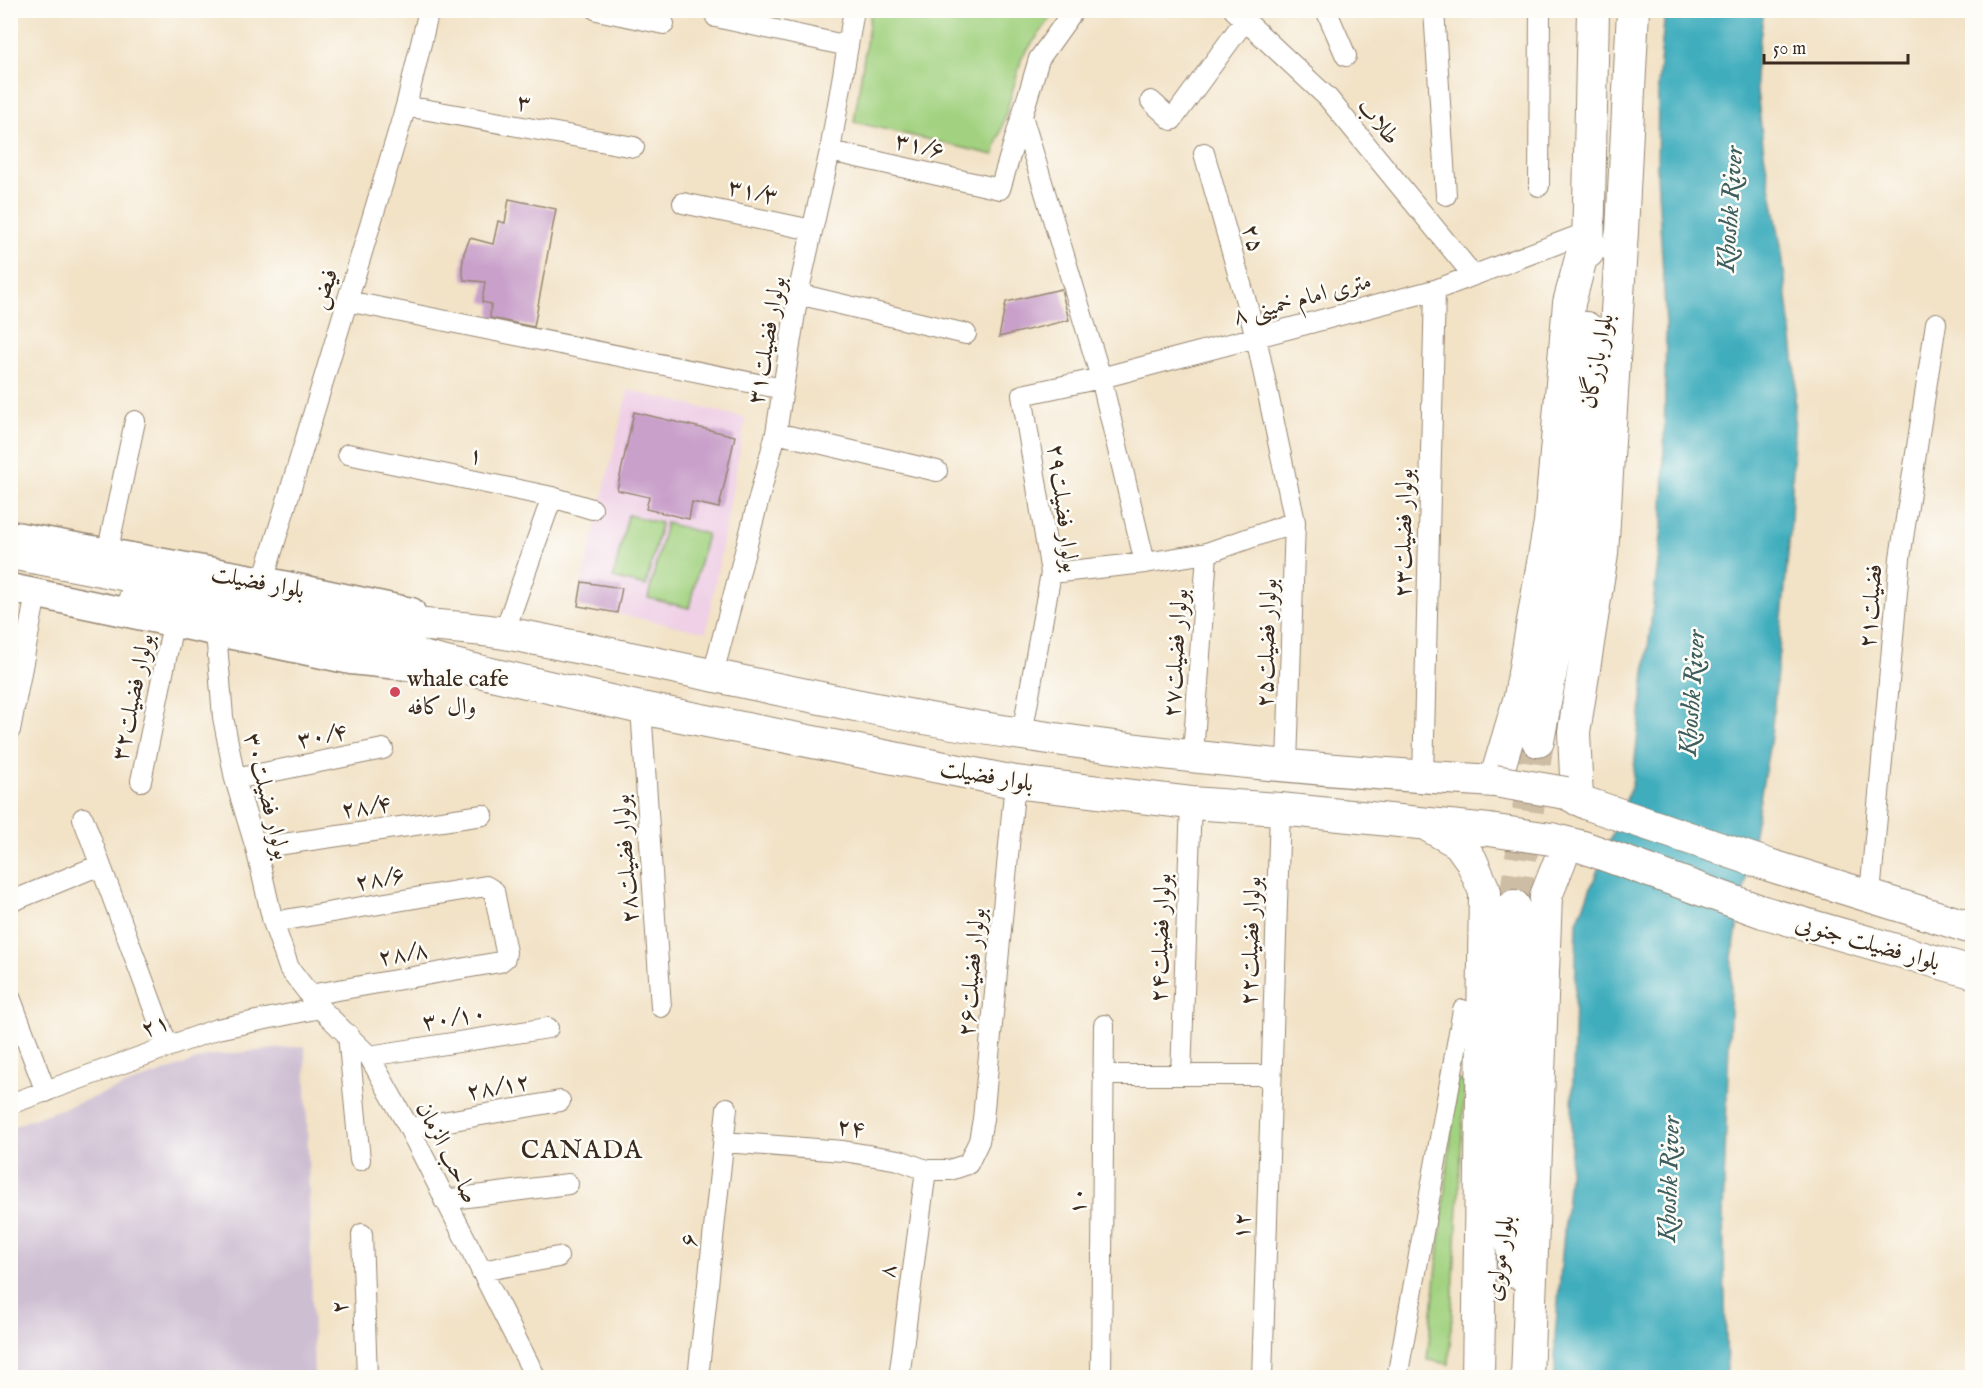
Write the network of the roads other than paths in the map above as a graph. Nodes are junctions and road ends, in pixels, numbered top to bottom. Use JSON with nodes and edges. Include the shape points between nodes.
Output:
{"nodes":[{"id":1,"x":429,"y":10,"type":"edge"},
{"id":2,"x":597,"y":10,"type":"edge"},
{"id":3,"x":854,"y":10,"type":"edge"},
{"id":4,"x":1074,"y":10,"type":"edge"},
{"id":5,"x":1326,"y":10,"type":"edge"},
{"id":6,"x":1434,"y":10,"type":"edge"},
{"id":7,"x":1540,"y":10,"type":"edge"},
{"id":8,"x":1593,"y":10,"type":"edge"},
{"id":9,"x":1633,"y":10,"type":"edge"},
{"id":10,"x":1240,"y":15,"type":"edge"},
{"id":11,"x":717,"y":17,"type":"dead end"},
{"id":12,"x":664,"y":24,"type":"dead end"},
{"id":13,"x":848,"y":46,"type":"junction"},
{"id":14,"x":1346,"y":56,"type":"dead end"},
{"id":15,"x":1151,"y":101,"type":"dead end"},
{"id":16,"x":406,"y":106,"type":"junction"},
{"id":17,"x":1022,"y":116,"type":"junction"},
{"id":18,"x":634,"y":147,"type":"dead end"},
{"id":19,"x":830,"y":151,"type":"junction"},
{"id":20,"x":1204,"y":153,"type":"dead end"},
{"id":21,"x":1539,"y":186,"type":"dead end"},
{"id":22,"x":1446,"y":195,"type":"dead end"},
{"id":23,"x":683,"y":203,"type":"dead end"},
{"id":24,"x":812,"y":230,"type":"junction"},
{"id":25,"x":1622,"y":231,"type":"junction"},
{"id":26,"x":1588,"y":232,"type":"junction"},
{"id":27,"x":1473,"y":275,"type":"junction"},
{"id":28,"x":1435,"y":290,"type":"junction"},
{"id":29,"x":798,"y":294,"type":"junction"},
{"id":30,"x":347,"y":301,"type":"junction"},
{"id":31,"x":1936,"y":323,"type":"dead end"},
{"id":32,"x":966,"y":334,"type":"dead end"},
{"id":33,"x":1256,"y":337,"type":"junction"},
{"id":34,"x":1101,"y":378,"type":"junction"},
{"id":35,"x":783,"y":389,"type":"junction"},
{"id":36,"x":1022,"y":395,"type":"joint"},
{"id":37,"x":1585,"y":420,"type":"junction"},
{"id":38,"x":135,"y":421,"type":"dead end"},
{"id":39,"x":776,"y":433,"type":"junction"},
{"id":40,"x":348,"y":454,"type":"dead end"},
{"id":41,"x":938,"y":471,"type":"dead end"},
{"id":42,"x":552,"y":497,"type":"junction"},
{"id":43,"x":592,"y":509,"type":"dead end"},
{"id":44,"x":1295,"y":522,"type":"junction"},
{"id":45,"x":10,"y":535,"type":"edge"},
{"id":46,"x":10,"y":553,"type":"edge"},
{"id":47,"x":1208,"y":553,"type":"junction"},
{"id":48,"x":107,"y":554,"type":"junction"},
{"id":49,"x":1145,"y":563,"type":"junction"},
{"id":50,"x":1051,"y":573,"type":"junction"},
{"id":51,"x":10,"y":574,"type":"edge"},
{"id":52,"x":263,"y":581,"type":"junction"},
{"id":53,"x":23,"y":591,"type":"edge"},
{"id":54,"x":173,"y":624,"type":"junction"},
{"id":55,"x":359,"y":629,"type":"junction"},
{"id":56,"x":216,"y":632,"type":"junction"},
{"id":57,"x":504,"y":633,"type":"junction"},
{"id":58,"x":491,"y":674,"type":"junction"},
{"id":59,"x":713,"y":674,"type":"junction"},
{"id":60,"x":824,"y":700,"type":"junction"},
{"id":61,"x":641,"y":708,"type":"junction"},
{"id":62,"x":10,"y":730,"type":"edge"},
{"id":63,"x":1022,"y":734,"type":"junction"},
{"id":64,"x":814,"y":740,"type":"junction"},
{"id":65,"x":1538,"y":741,"type":"tunnel mouth"},
{"id":66,"x":383,"y":749,"type":"dead end"},
{"id":67,"x":1193,"y":756,"type":"junction"},
{"id":68,"x":1287,"y":764,"type":"junction"},
{"id":69,"x":1423,"y":777,"type":"junction"},
{"id":70,"x":235,"y":779,"type":"junction"},
{"id":71,"x":141,"y":781,"type":"dead end"},
{"id":72,"x":1495,"y":781,"type":"junction"},
{"id":73,"x":1015,"y":782,"type":"junction"},
{"id":74,"x":1577,"y":798,"type":"junction"},
{"id":75,"x":1191,"y":803,"type":"junction"},
{"id":76,"x":1280,"y":809,"type":"junction"},
{"id":77,"x":483,"y":815,"type":"dead end"},
{"id":78,"x":83,"y":818,"type":"dead end"},
{"id":79,"x":1423,"y":822,"type":"junction"},
{"id":80,"x":1567,"y":843,"type":"junction"},
{"id":81,"x":256,"y":848,"type":"junction"},
{"id":82,"x":100,"y":865,"type":"junction"},
{"id":83,"x":1870,"y":895,"type":"junction"},
{"id":84,"x":10,"y":902,"type":"edge"},
{"id":85,"x":1514,"y":906,"type":"tunnel mouth"},
{"id":86,"x":273,"y":922,"type":"junction"},
{"id":87,"x":1969,"y":924,"type":"edge"},
{"id":88,"x":505,"y":958,"type":"joint"},
{"id":89,"x":289,"y":968,"type":"joint"},
{"id":90,"x":1960,"y":968,"type":"edge"},
{"id":91,"x":1972,"y":990,"type":"edge"},
{"id":92,"x":10,"y":997,"type":"edge"},
{"id":93,"x":314,"y":1001,"type":"junction"},
{"id":94,"x":661,"y":1007,"type":"dead end"},
{"id":95,"x":1463,"y":1010,"type":"dead end"},
{"id":96,"x":1104,"y":1025,"type":"dead end"},
{"id":97,"x":548,"y":1028,"type":"dead end"},
{"id":98,"x":348,"y":1034,"type":"junction"},
{"id":99,"x":168,"y":1047,"type":"junction"},
{"id":100,"x":369,"y":1056,"type":"junction"},
{"id":101,"x":1181,"y":1074,"type":"junction"},
{"id":102,"x":1103,"y":1075,"type":"junction"},
{"id":103,"x":1270,"y":1075,"type":"junction"},
{"id":104,"x":46,"y":1092,"type":"junction"},
{"id":105,"x":560,"y":1101,"type":"dead end"},
{"id":106,"x":10,"y":1104,"type":"edge"},
{"id":107,"x":727,"y":1108,"type":"dead end"},
{"id":108,"x":409,"y":1128,"type":"junction"},
{"id":109,"x":724,"y":1142,"type":"junction"},
{"id":110,"x":360,"y":1160,"type":"dead end"},
{"id":111,"x":968,"y":1164,"type":"joint"},
{"id":112,"x":926,"y":1170,"type":"junction"},
{"id":113,"x":568,"y":1184,"type":"dead end"},
{"id":114,"x":444,"y":1200,"type":"junction"},
{"id":115,"x":1507,"y":1203,"type":"junction"},
{"id":116,"x":362,"y":1234,"type":"dead end"},
{"id":117,"x":558,"y":1257,"type":"dead end"},
{"id":118,"x":481,"y":1271,"type":"junction"},
{"id":119,"x":367,"y":1377,"type":"edge"},
{"id":120,"x":536,"y":1377,"type":"edge"},
{"id":121,"x":698,"y":1377,"type":"edge"},
{"id":122,"x":900,"y":1377,"type":"edge"},
{"id":123,"x":1101,"y":1377,"type":"edge"},
{"id":124,"x":1262,"y":1377,"type":"edge"},
{"id":125,"x":1397,"y":1377,"type":"edge"},
{"id":126,"x":1479,"y":1377,"type":"edge"},
{"id":127,"x":1526,"y":1377,"type":"edge"}],
"edges":[{"from":1,"to":16,"type":"street","name":"فیض"},
{"from":2,"to":12,"type":"street"},
{"from":3,"to":13,"type":"street","name":"بولوار فضیلت۳۱"},
{"from":4,"to":17,"type":"street","via":[[1039,59]]},
{"from":5,"to":14,"type":"street"},
{"from":6,"to":22,"type":"street"},
{"from":7,"to":21,"type":"street"},
{"from":8,"to":26,"type":"main road","name":"بلوار بازرگان"},
{"from":9,"to":25,"type":"main road","name":"بلوار بازرگان"},
{"from":10,"to":15,"type":"street","via":[[1172,120]]},
{"from":10,"to":27,"type":"street","name":"طلاب","via":[[1328,98]]},
{"from":11,"to":13,"type":"street"},
{"from":13,"to":19,"type":"street","name":"بولوار فضیلت۳۱"},
{"from":16,"to":18,"type":"street","name":"۳"},
{"from":16,"to":30,"type":"street","name":"فیض"},
{"from":17,"to":19,"type":"street","name":"۳۱/۶","via":[[1000,189]]},
{"from":17,"to":34,"type":"street"},
{"from":19,"to":24,"type":"street","name":"بولوار فضیلت۳۱"},
{"from":20,"to":33,"type":"street","name":"۲۵"},
{"from":23,"to":24,"type":"street","name":"۳۱/۳"},
{"from":24,"to":29,"type":"street","name":"بولوار فضیلت۳۱"},
{"from":25,"to":37,"type":"main road","name":"بلوار بازرگان"},
{"from":25,"to":74,"type":"main road","via":[[1602,554],[1574,732]]},
{"from":26,"to":27,"type":"street","name":"۸ متری امام خمینی"},
{"from":26,"to":37,"type":"main road","name":"بلوار بازرگان"},
{"from":26,"to":72,"type":"main road","via":[[1569,303],[1550,522],[1520,697]]},
{"from":27,"to":28,"type":"street","name":"۸ متری امام خمینی"},
{"from":28,"to":33,"type":"street","name":"۸ متری امام خمینی"},
{"from":28,"to":69,"type":"street","name":"بولوار فضیلت۲۳"},
{"from":29,"to":32,"type":"street"},
{"from":29,"to":35,"type":"street","name":"بولوار فضیلت۳۱"},
{"from":30,"to":35,"type":"street"},
{"from":30,"to":52,"type":"street","name":"فیض"},
{"from":31,"to":83,"type":"street","name":"فضیلت۲۱","via":[[1900,558]]},
{"from":33,"to":34,"type":"street","name":"۸ متری امام خمینی"},
{"from":33,"to":44,"type":"street","name":"۲۵"},
{"from":34,"to":36,"type":"street","name":"۸ متری امام خمینی"},
{"from":34,"to":49,"type":"street"},
{"from":35,"to":39,"type":"street","name":"بولوار فضیلت۳۱"},
{"from":36,"to":50,"type":"street","name":"بولوار فضیلت۲۹"},
{"from":37,"to":65,"type":"main road","via":[[1577,528]]},
{"from":38,"to":48,"type":"street"},
{"from":39,"to":41,"type":"street"},
{"from":39,"to":59,"type":"street","name":"بولوار فضیلت۳۱"},
{"from":40,"to":42,"type":"street","name":"۱"},
{"from":42,"to":43,"type":"street","name":"۱"},
{"from":42,"to":57,"type":"street"},
{"from":44,"to":47,"type":"street"},
{"from":44,"to":68,"type":"street","name":"بولوار فضیلت۲۵"},
{"from":45,"to":48,"type":"main road","name":"بلوار فضیلت"},
{"from":46,"to":55,"type":"main road","name":"بلوار فضیلت"},
{"from":47,"to":49,"type":"street"},
{"from":47,"to":67,"type":"street","name":"بولوار فضیلت۲۷"},
{"from":48,"to":52,"type":"main road","name":"بلوار فضیلت"},
{"from":49,"to":50,"type":"street"},
{"from":50,"to":63,"type":"street","name":"بولوار فضیلت۲۹"},
{"from":51,"to":55,"type":"main road","name":"بلوار فضیلت"},
{"from":52,"to":57,"type":"main road","name":"بلوار فضیلت"},
{"from":53,"to":54,"type":"main road","name":"بلوار فضیلت"},
{"from":53,"to":62,"type":"street"},
{"from":54,"to":56,"type":"main road","name":"بلوار فضیلت"},
{"from":54,"to":71,"type":"street","name":"بولوار فضیلت۳۲"},
{"from":55,"to":57,"type":"main road","name":"بلوار فضیلت"},
{"from":55,"to":58,"type":"main road","name":"بلوار فضیلت"},
{"from":56,"to":58,"type":"main road","name":"بلوار فضیلت","via":[[351,660]]},
{"from":56,"to":70,"type":"street","name":"بولوار فضیلت۳۰","via":[[222,717]]},
{"from":57,"to":59,"type":"main road","name":"بلوار فضیلت"},
{"from":58,"to":61,"type":"main road","name":"بلوار فضیلت"},
{"from":59,"to":60,"type":"main road","name":"بلوار فضیلت"},
{"from":60,"to":63,"type":"main road","name":"بلوار فضیلت"},
{"from":60,"to":64,"type":"main road"},
{"from":61,"to":64,"type":"main road","name":"بلوار فضیلت"},
{"from":61,"to":94,"type":"street","name":"بولوار فضیلت۲۸"},
{"from":63,"to":67,"type":"main road","name":"بلوار فضیلت"},
{"from":64,"to":73,"type":"main road","name":"بلوار فضیلت"},
{"from":66,"to":70,"type":"street","name":"۳۰/۴"},
{"from":67,"to":68,"type":"main road","name":"بلوار فضیلت"},
{"from":68,"to":69,"type":"main road","name":"بلوار فضیلت"},
{"from":69,"to":72,"type":"main road","name":"بلوار فضیلت"},
{"from":70,"to":81,"type":"street","name":"بولوار فضیلت۳۰"},
{"from":72,"to":74,"type":"main road","name":"بلوار فضیلت","bridge":true},
{"from":73,"to":75,"type":"main road","name":"بلوار فضیلت"},
{"from":73,"to":111,"type":"street","name":"بولوار فضیلت۲۶","via":[[983,1119],[979,1141]]},
{"from":74,"to":83,"type":"main road","name":"بلوار فضیلت جنوبی","via":[[1769,865]]},
{"from":75,"to":76,"type":"main road","name":"بلوار فضیلت"},
{"from":75,"to":101,"type":"street","name":"بولوار فضیلت۲۴"},
{"from":76,"to":79,"type":"main road","name":"بلوار فضیلت"},
{"from":76,"to":103,"type":"street","name":"بولوار فضیلت۲۲"},
{"from":77,"to":81,"type":"street","name":"۲۸/۴"},
{"from":78,"to":82,"type":"street"},
{"from":79,"to":80,"type":"main road","name":"بلوار فضیلت","bridge":true},
{"from":79,"to":126,"type":"main road","via":[[1459,843],[1472,860],[1485,892]]},
{"from":80,"to":90,"type":"main road","name":"بلوار فضیلت جنوبی","via":[[1763,912]]},
{"from":80,"to":127,"type":"main road","via":[[1546,896]]},
{"from":81,"to":86,"type":"street","name":"بولوار فضیلت۳۰"},
{"from":82,"to":84,"type":"street"},
{"from":82,"to":99,"type":"street"},
{"from":83,"to":87,"type":"main road","name":"بلوار فضیلت جنوبی"},
{"from":85,"to":115,"type":"main road"},
{"from":86,"to":88,"type":"street","name":"۲۸/۶","via":[[486,886],[494,891]]},
{"from":86,"to":89,"type":"street","name":"بولوار فضیلت۳۰"},
{"from":88,"to":93,"type":"street","name":"۲۸/۸"},
{"from":89,"to":93,"type":"street","name":"صاحب الزمان"},
{"from":90,"to":91,"type":"main road"},
{"from":92,"to":104,"type":"street"},
{"from":93,"to":98,"type":"street","name":"صاحب الزمان"},
{"from":93,"to":99,"type":"street","name":"۲۱"},
{"from":95,"to":125,"type":"street"},
{"from":96,"to":102,"type":"street","name":"۱۰"},
{"from":97,"to":100,"type":"street","name":"۳۰/۱۰"},
{"from":98,"to":100,"type":"street","name":"صاحب الزمان"},
{"from":98,"to":110,"type":"street"},
{"from":99,"to":104,"type":"street","name":"۲۱"},
{"from":100,"to":108,"type":"street","name":"صاحب الزمان"},
{"from":101,"to":102,"type":"street"},
{"from":101,"to":103,"type":"street"},
{"from":102,"to":123,"type":"street","name":"۱۰"},
{"from":103,"to":124,"type":"street","name":"۱۲"},
{"from":104,"to":106,"type":"street","name":"۲۱"},
{"from":105,"to":108,"type":"street","name":"۲۸/۱۲"},
{"from":107,"to":109,"type":"street","name":"۶"},
{"from":108,"to":114,"type":"street","name":"صاحب الزمان"},
{"from":109,"to":112,"type":"street","name":"۲۴","via":[[843,1151],[899,1160]]},
{"from":109,"to":121,"type":"street","name":"۶"},
{"from":111,"to":112,"type":"street","name":"۲۴","via":[[950,1170]]},
{"from":112,"to":122,"type":"street","name":"۸"},
{"from":113,"to":114,"type":"street"},
{"from":114,"to":118,"type":"street","name":"صاحب الزمان"},
{"from":115,"to":126,"type":"main road","name":"بلوار مولوی"},
{"from":115,"to":127,"type":"main road","name":"بلوار مولوی"},
{"from":116,"to":119,"type":"street","name":"۲"},
{"from":117,"to":118,"type":"street"},
{"from":118,"to":120,"type":"street","name":"صاحب الزمان"}]}
